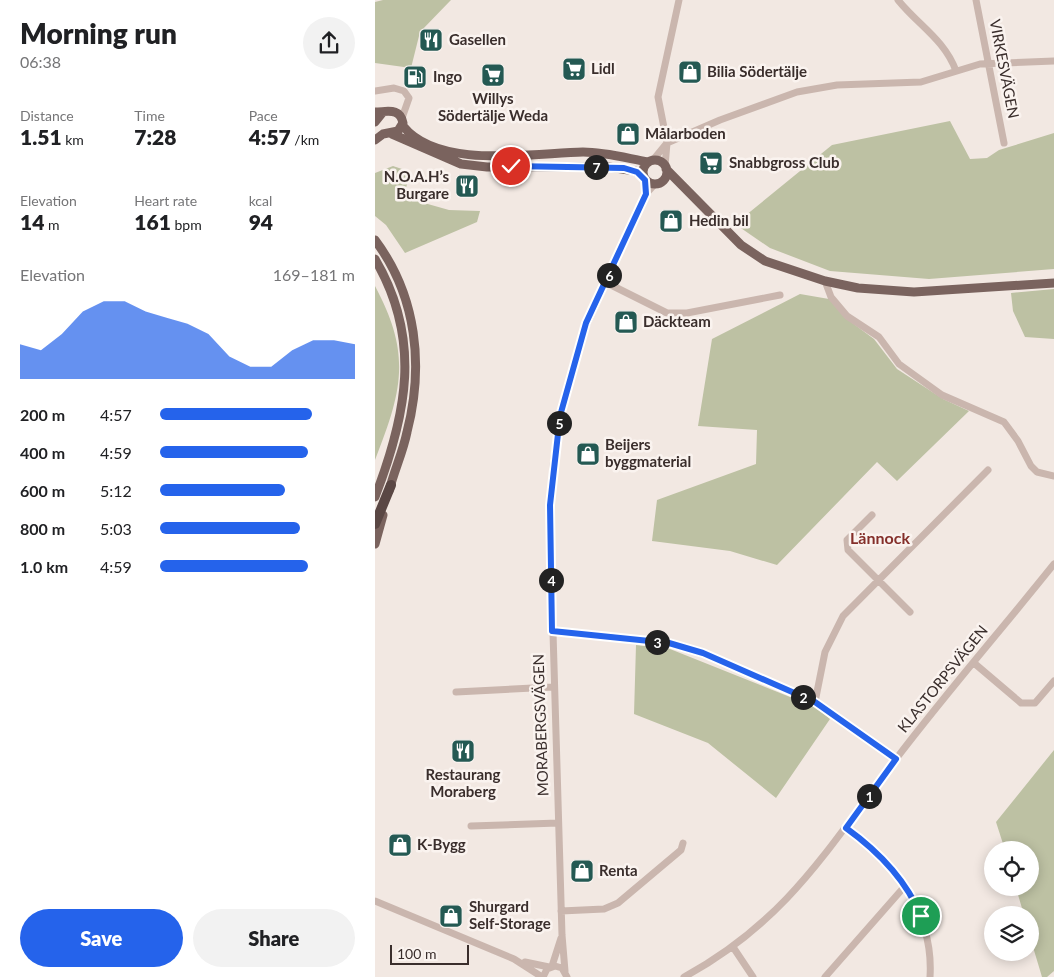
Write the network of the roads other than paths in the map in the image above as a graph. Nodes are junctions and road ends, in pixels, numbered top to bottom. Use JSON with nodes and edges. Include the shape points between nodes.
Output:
{"nodes":[{"id":1,"x":679,"y":0,"type":"edge"},
{"id":2,"x":899,"y":0,"type":"edge"},
{"id":3,"x":976,"y":0,"type":"edge"},
{"id":4,"x":1054,"y":61,"type":"edge"},
{"id":5,"x":989,"y":64,"type":"junction"},
{"id":6,"x":956,"y":71,"type":"junction"},
{"id":7,"x":375,"y":91,"type":"edge"},
{"id":8,"x":408,"y":103,"type":"junction"},
{"id":9,"x":394,"y":111,"type":"junction"},
{"id":10,"x":379,"y":112,"type":"edge"},
{"id":11,"x":402,"y":122,"type":"junction"},
{"id":12,"x":379,"y":131,"type":"edge"},
{"id":13,"x":667,"y":143,"type":"junction"},
{"id":14,"x":1004,"y":143,"type":"dead end"},
{"id":15,"x":650,"y":161,"type":"junction"},
{"id":16,"x":666,"y":168,"type":"junction"},
{"id":17,"x":644,"y":178,"type":"junction"},
{"id":18,"x":657,"y":183,"type":"junction"},
{"id":19,"x":646,"y":194,"type":"junction"},
{"id":20,"x":693,"y":197,"type":"junction"},
{"id":21,"x":375,"y":240,"type":"edge"},
{"id":22,"x":375,"y":259,"type":"edge"},
{"id":23,"x":825,"y":281,"type":"junction"},
{"id":24,"x":605,"y":282,"type":"junction"},
{"id":25,"x":1054,"y":283,"type":"edge"},
{"id":26,"x":780,"y":295,"type":"dead end"},
{"id":27,"x":988,"y":470,"type":"dead end"},
{"id":28,"x":1054,"y":476,"type":"edge"},
{"id":29,"x":391,"y":485,"type":"junction"},
{"id":30,"x":375,"y":497,"type":"edge"},
{"id":31,"x":872,"y":515,"type":"dead end"},
{"id":32,"x":375,"y":524,"type":"edge"},
{"id":33,"x":375,"y":544,"type":"edge"},
{"id":34,"x":1054,"y":564,"type":"edge"},
{"id":35,"x":877,"y":580,"type":"junction"},
{"id":36,"x":910,"y":612,"type":"dead end"},
{"id":37,"x":552,"y":631,"type":"junction"},
{"id":38,"x":974,"y":663,"type":"junction"},
{"id":39,"x":1054,"y":681,"type":"edge"},
{"id":40,"x":553,"y":687,"type":"junction"},
{"id":41,"x":456,"y":692,"type":"dead end"},
{"id":42,"x":815,"y":702,"type":"junction"},
{"id":43,"x":896,"y":759,"type":"junction"},
{"id":44,"x":558,"y":823,"type":"junction"},
{"id":45,"x":471,"y":826,"type":"dead end"},
{"id":46,"x":846,"y":828,"type":"junction"},
{"id":47,"x":683,"y":842,"type":"dead end"},
{"id":48,"x":905,"y":886,"type":"junction"},
{"id":49,"x":375,"y":901,"type":"edge"},
{"id":50,"x":561,"y":911,"type":"junction"},
{"id":51,"x":562,"y":935,"type":"junction"},
{"id":52,"x":733,"y":947,"type":"junction"},
{"id":53,"x":514,"y":959,"type":"junction"},
{"id":54,"x":551,"y":966,"type":"junction"},
{"id":55,"x":568,"y":975,"type":"edge"},
{"id":56,"x":542,"y":977,"type":"edge"},
{"id":57,"x":684,"y":977,"type":"edge"},
{"id":58,"x":753,"y":977,"type":"edge"},
{"id":59,"x":825,"y":977,"type":"edge"},
{"id":60,"x":930,"y":977,"type":"edge"}],
"edges":[{"from":1,"to":13,"type":"street","via":[[658,97]]},
{"from":2,"to":6,"type":"street","via":[[908,13],[943,44]]},
{"from":3,"to":5,"type":"street","name":"VIRKESVÄGEN"},
{"from":4,"to":5,"type":"street"},
{"from":5,"to":6,"type":"street"},
{"from":5,"to":14,"type":"street","name":"VIRKESVÄGEN"},
{"from":6,"to":13,"type":"street","via":[[921,82],[837,86],[797,92]]},
{"from":7,"to":8,"type":"street","via":[[401,89],[409,98]]},
{"from":8,"to":9,"type":"street"},
{"from":8,"to":11,"type":"street"},
{"from":9,"to":10,"type":"main road"},
{"from":9,"to":11,"type":"main road"},
{"from":10,"to":12,"type":"main road"},
{"from":11,"to":12,"type":"main road"},
{"from":11,"to":15,"type":"main road","via":[[409,132],[427,143],[456,153],[499,156],[585,152]]},
{"from":12,"to":17,"type":"main road","via":[[461,164],[609,167],[635,171]]},
{"from":13,"to":15,"type":"street"},
{"from":13,"to":16,"type":"street"},
{"from":15,"to":16,"type":"main road","via":[[661,162]]},
{"from":15,"to":17,"type":"main road","via":[[643,170]]},
{"from":16,"to":18,"type":"main road","via":[[665,177]]},
{"from":16,"to":20,"type":"main road"},
{"from":17,"to":18,"type":"main road"},
{"from":17,"to":19,"type":"street","name":"MORABERGSVÄGEN"},
{"from":18,"to":19,"type":"street","name":"MORABERGSVÄGEN"},
{"from":18,"to":20,"type":"main road","via":[[669,182]]},
{"from":19,"to":24,"type":"street","name":"MORABERGSVÄGEN"},
{"from":20,"to":23,"type":"main road","via":[[741,245],[765,260]]},
{"from":21,"to":29,"type":"main road","via":[[403,291],[416,348],[411,413]]},
{"from":22,"to":30,"type":"main road","via":[[399,312],[406,374],[395,436]]},
{"from":23,"to":25,"type":"main road","via":[[858,288],[914,292]]},
{"from":23,"to":28,"type":"street","via":[[831,296],[847,316],[879,337],[899,364],[942,395],[1004,422],[1015,435],[1031,466],[1037,472]]},
{"from":24,"to":26,"type":"street","via":[[667,313],[687,313]]},
{"from":24,"to":37,"type":"street","name":"MORABERGSVÄGEN","via":[[582,335],[559,425],[550,505]]},
{"from":27,"to":35,"type":"street"},
{"from":29,"to":32,"type":"highway"},
{"from":29,"to":33,"type":"main road"},
{"from":31,"to":35,"type":"street","via":[[847,540],[848,550]]},
{"from":34,"to":38,"type":"street","name":"KLASTORPSVÄGEN"},
{"from":35,"to":36,"type":"street"},
{"from":35,"to":42,"type":"street","via":[[843,616],[825,652]]},
{"from":37,"to":40,"type":"street","name":"MORABERGSVÄGEN"},
{"from":37,"to":42,"type":"street","via":[[669,643],[703,653]]},
{"from":38,"to":39,"type":"street","via":[[1021,703],[1035,703]]},
{"from":38,"to":43,"type":"street","name":"KLASTORPSVÄGEN"},
{"from":40,"to":41,"type":"street"},
{"from":40,"to":44,"type":"street","name":"MORABERGSVÄGEN"},
{"from":42,"to":43,"type":"street"},
{"from":43,"to":46,"type":"street","name":"KLASTORPSVÄGEN"},
{"from":44,"to":45,"type":"street"},
{"from":44,"to":50,"type":"street","name":"MORABERGSVÄGEN"},
{"from":46,"to":48,"type":"street","via":[[872,849]]},
{"from":46,"to":52,"type":"street","name":"KLASTORPSVÄGEN","via":[[789,898]]},
{"from":47,"to":50,"type":"street","via":[[681,850],[618,903],[604,909]]},
{"from":48,"to":59,"type":"street"},
{"from":48,"to":60,"type":"street","via":[[924,927]]},
{"from":49,"to":53,"type":"street"},
{"from":50,"to":51,"type":"street","name":"MORABERGSVÄGEN"},
{"from":51,"to":54,"type":"street","name":"MORABERGSVÄGEN"},
{"from":51,"to":55,"type":"street","name":"MORABERGSVÄGEN"},
{"from":52,"to":57,"type":"street","name":"KLASTORPSVÄGEN"},
{"from":52,"to":58,"type":"street"},
{"from":53,"to":54,"type":"street"},
{"from":53,"to":56,"type":"street"},
{"from":54,"to":55,"type":"street","via":[[559,966]]},
{"from":54,"to":56,"type":"street","name":"MORABERGSVÄGEN"}]}
